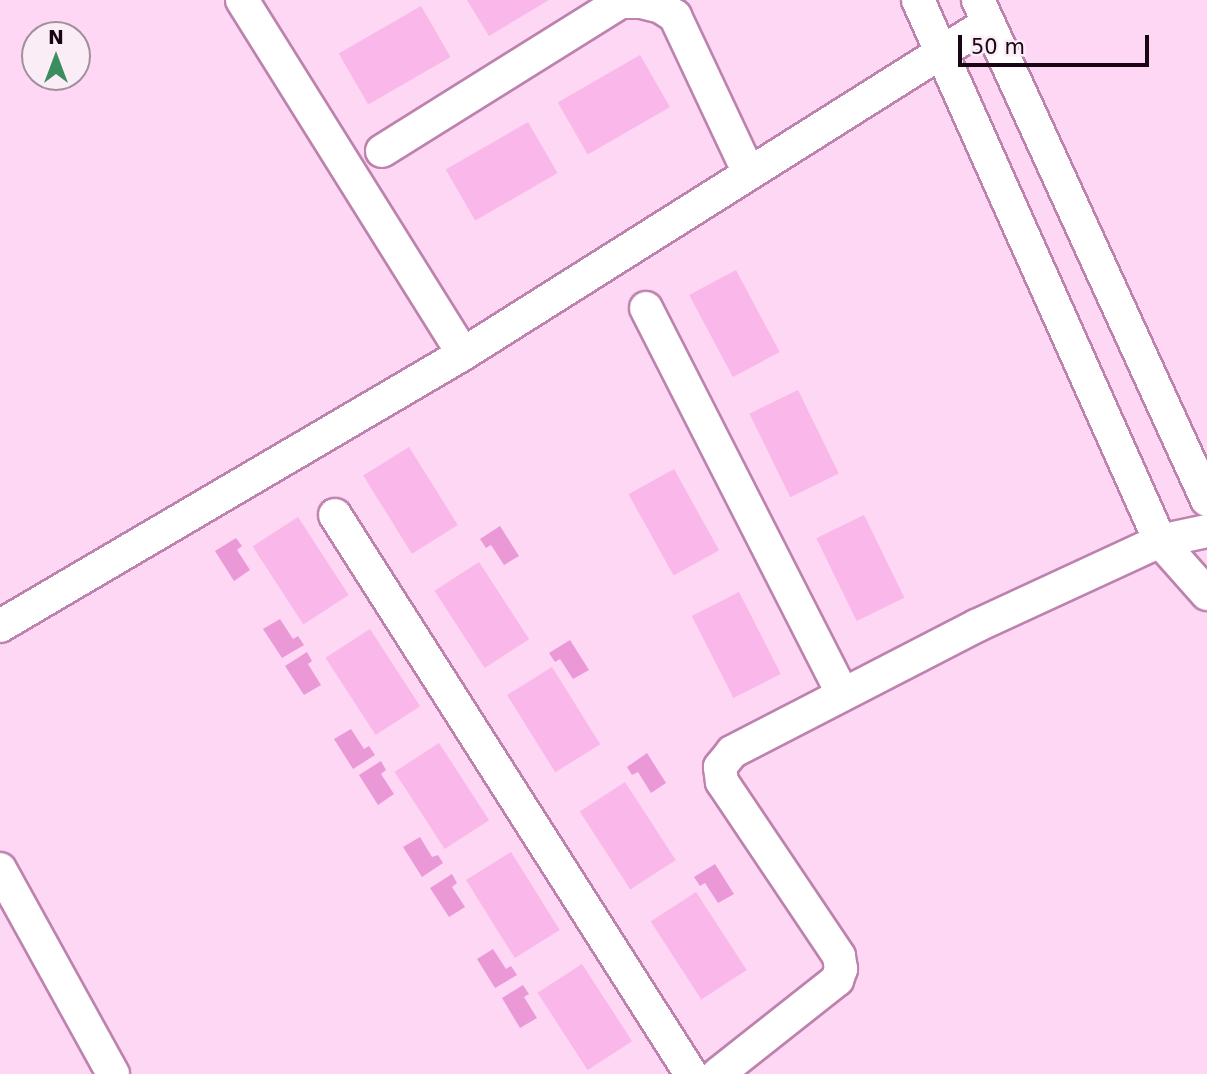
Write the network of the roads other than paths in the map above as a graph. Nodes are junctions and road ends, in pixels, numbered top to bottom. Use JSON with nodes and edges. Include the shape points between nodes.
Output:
{"nodes":[{"id":1,"x":242,"y":0,"type":"edge"},
{"id":2,"x":918,"y":0,"type":"edge"},
{"id":3,"x":983,"y":12,"type":"edge"},
{"id":4,"x":942,"y":52,"type":"junction"},
{"id":5,"x":382,"y":151,"type":"dead end"},
{"id":6,"x":749,"y":173,"type":"junction"},
{"id":7,"x":646,"y":308,"type":"dead end"},
{"id":8,"x":463,"y":354,"type":"junction"},
{"id":9,"x":1207,"y":500,"type":"edge"},
{"id":10,"x":335,"y":515,"type":"dead end"},
{"id":11,"x":1207,"y":531,"type":"edge"},
{"id":12,"x":1160,"y":541,"type":"junction"},
{"id":13,"x":1207,"y":594,"type":"edge"},
{"id":14,"x":0,"y":626,"type":"edge"},
{"id":15,"x":842,"y":693,"type":"junction"},
{"id":16,"x":0,"y":869,"type":"edge"},
{"id":17,"x":113,"y":1074,"type":"edge"},
{"id":18,"x":691,"y":1074,"type":"edge"},
{"id":19,"x":718,"y":1074,"type":"edge"}],
"edges":[{"from":1,"to":8,"type":"street"},
{"from":2,"to":4,"type":"street"},
{"from":3,"to":4,"type":"street"},
{"from":3,"to":9,"type":"street"},
{"from":4,"to":6,"type":"street"},
{"from":4,"to":12,"type":"street"},
{"from":5,"to":6,"type":"street","via":[[620,2],[641,2],[675,16]]},
{"from":6,"to":8,"type":"street"},
{"from":7,"to":15,"type":"street"},
{"from":8,"to":14,"type":"street"},
{"from":10,"to":18,"type":"street"},
{"from":11,"to":12,"type":"street"},
{"from":12,"to":13,"type":"street"},
{"from":12,"to":15,"type":"street"},
{"from":15,"to":19,"type":"street","via":[[732,752],[720,767],[722,782],[839,956],[841,969],[837,979]]},
{"from":16,"to":17,"type":"street"}]}
